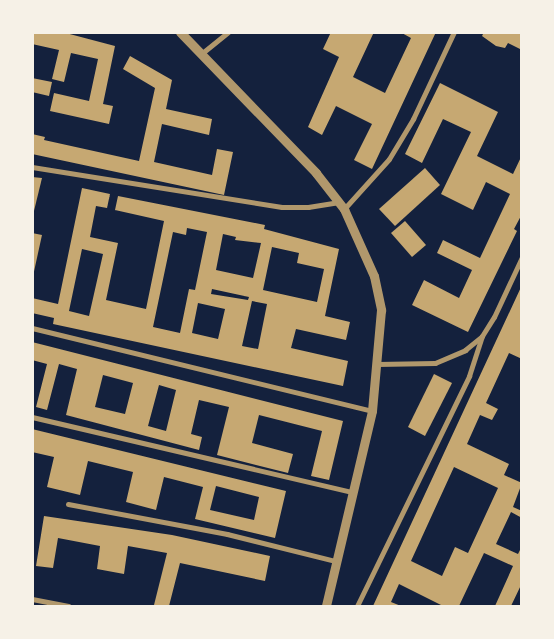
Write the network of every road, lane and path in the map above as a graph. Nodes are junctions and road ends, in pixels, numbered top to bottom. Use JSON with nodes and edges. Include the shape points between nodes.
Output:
{"nodes":[{"id":1,"x":180,"y":32,"type":"edge"},
{"id":2,"x":228,"y":32,"type":"edge"},
{"id":3,"x":454,"y":32,"type":"edge"},
{"id":4,"x":200,"y":54,"type":"junction"},
{"id":5,"x":32,"y":167,"type":"edge"},
{"id":6,"x":341,"y":205,"type":"junction"},
{"id":7,"x":522,"y":257,"type":"edge"},
{"id":8,"x":32,"y":328,"type":"edge"},
{"id":9,"x":482,"y":336,"type":"junction"},
{"id":10,"x":376,"y":364,"type":"junction"},
{"id":11,"x":372,"y":411,"type":"junction"},
{"id":12,"x":32,"y":417,"type":"edge"},
{"id":13,"x":352,"y":492,"type":"junction"},
{"id":14,"x":68,"y":504,"type":"dead end"},
{"id":15,"x":335,"y":561,"type":"junction"},
{"id":16,"x":32,"y":599,"type":"edge"},
{"id":17,"x":68,"y":606,"type":"edge"},
{"id":18,"x":326,"y":606,"type":"edge"},
{"id":19,"x":357,"y":606,"type":"edge"}],
"edges":[{"from":1,"to":4,"type":"street"},
{"from":2,"to":4,"type":"street"},
{"from":3,"to":6,"type":"street","via":[[413,118],[389,159]]},
{"from":4,"to":6,"type":"street","via":[[316,173]]},
{"from":5,"to":6,"type":"street","via":[[282,207]]},
{"from":6,"to":10,"type":"street","via":[[374,276],[381,310]]},
{"from":7,"to":9,"type":"street"},
{"from":8,"to":11,"type":"street"},
{"from":9,"to":10,"type":"street","via":[[450,359],[436,363]]},
{"from":9,"to":19,"type":"street","via":[[469,376]]},
{"from":10,"to":11,"type":"street"},
{"from":11,"to":13,"type":"street"},
{"from":12,"to":13,"type":"street"},
{"from":13,"to":15,"type":"street"},
{"from":14,"to":15,"type":"street","via":[[227,534]]},
{"from":15,"to":18,"type":"street"},
{"from":16,"to":17,"type":"street"}]}
